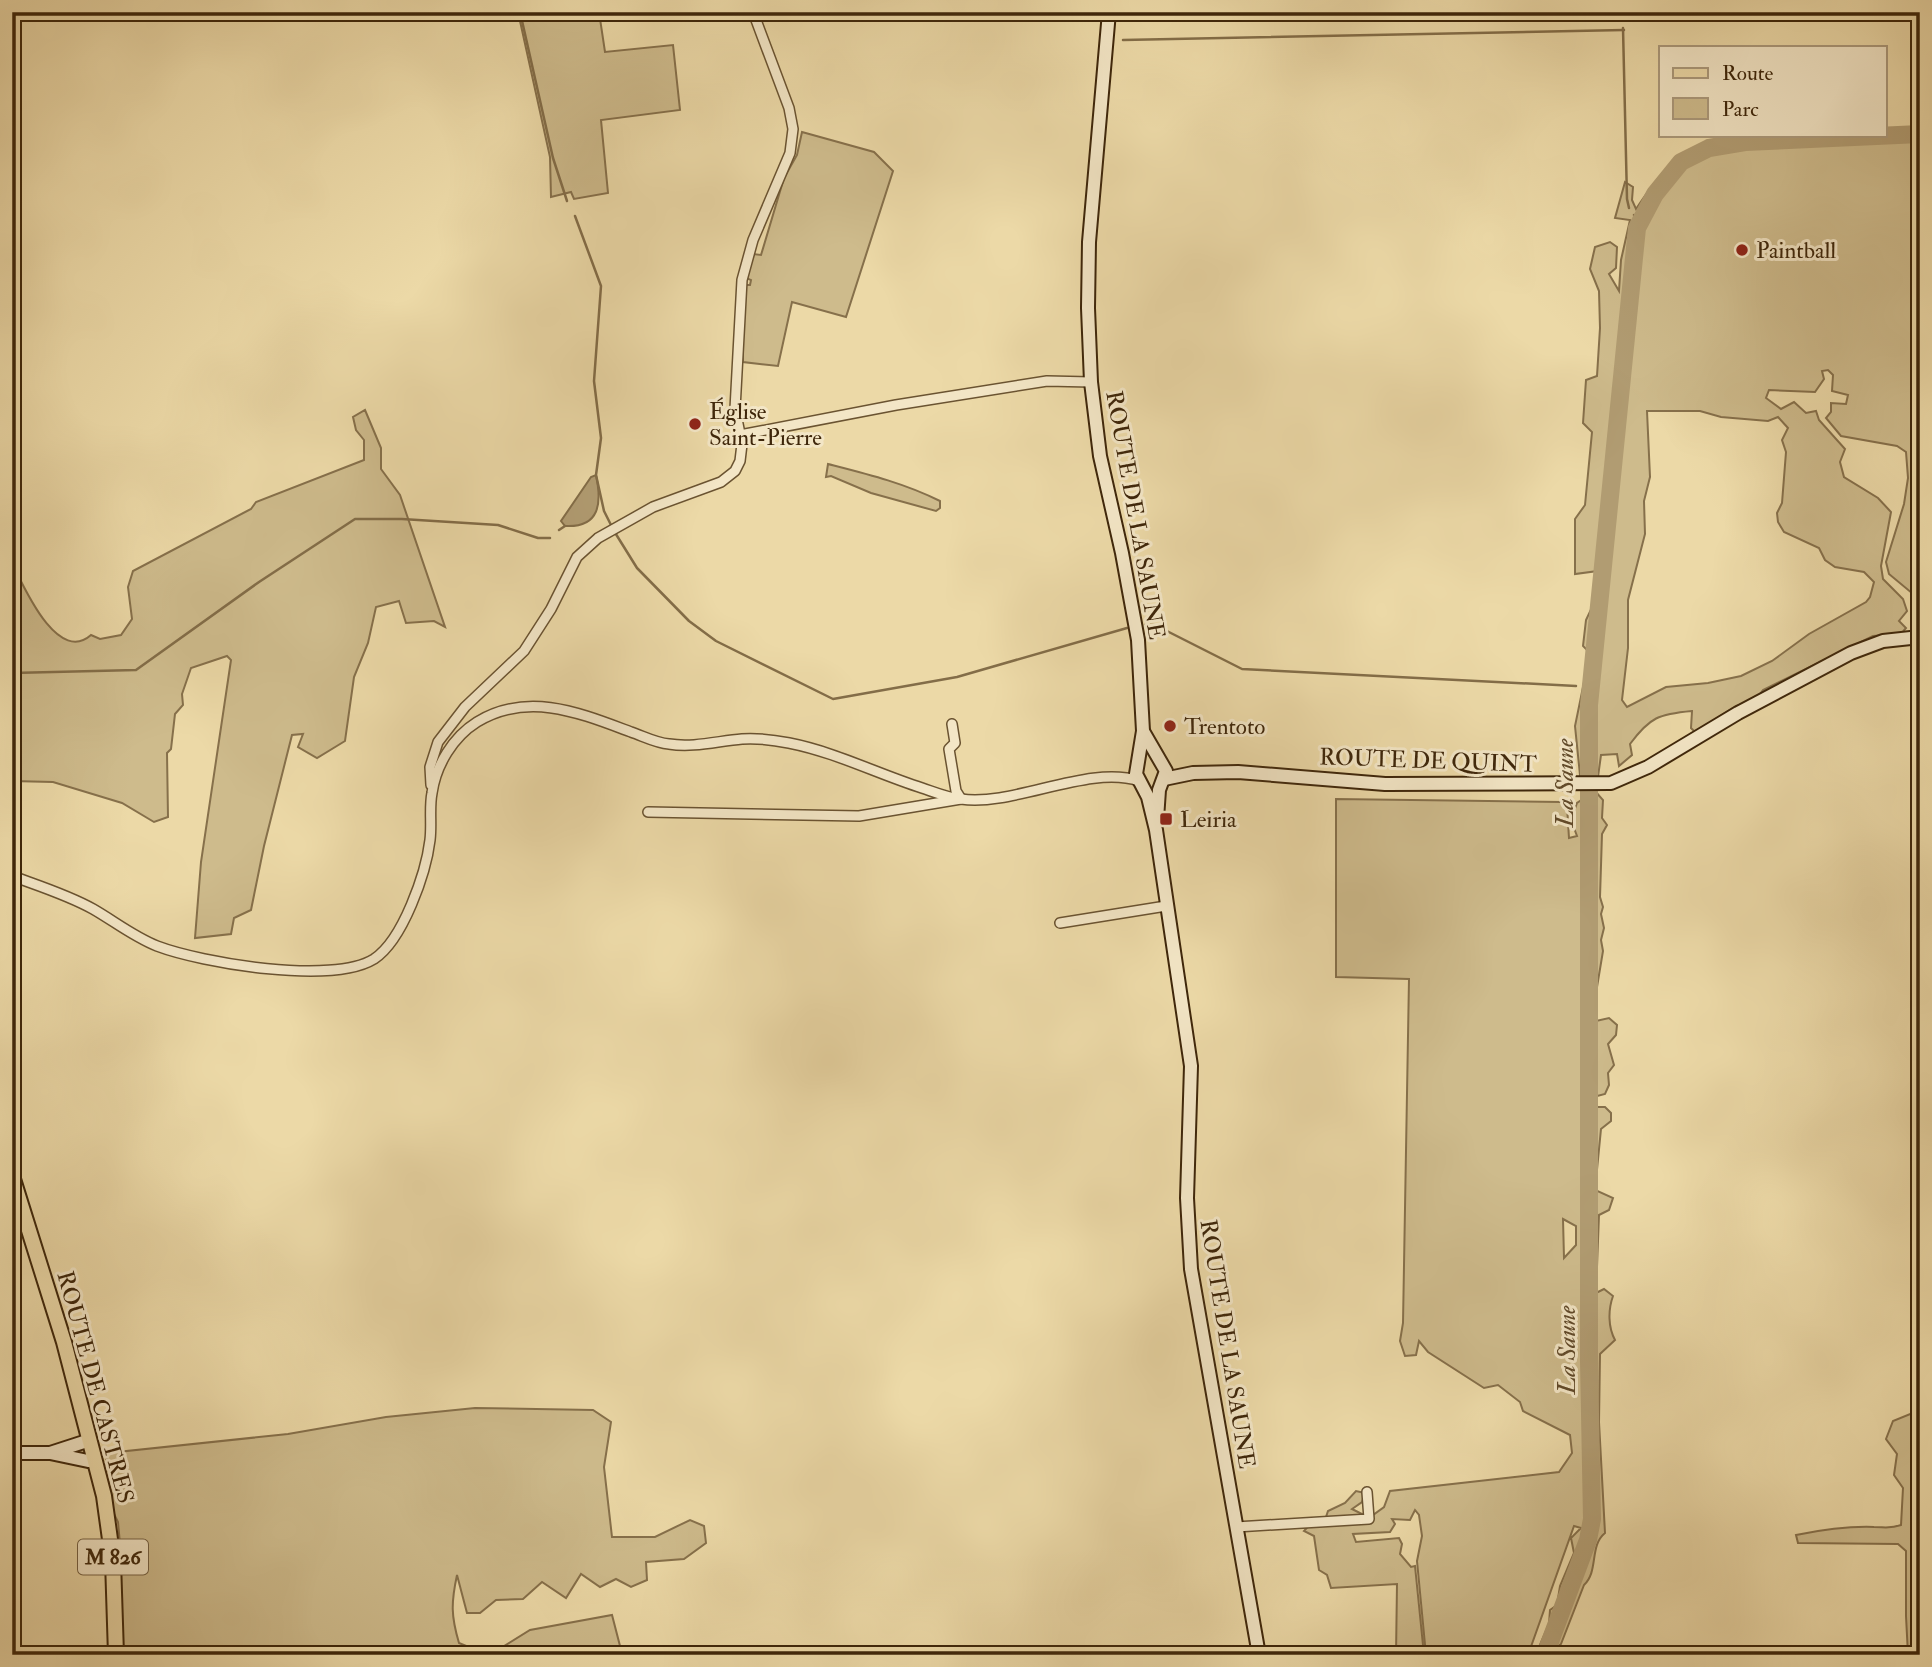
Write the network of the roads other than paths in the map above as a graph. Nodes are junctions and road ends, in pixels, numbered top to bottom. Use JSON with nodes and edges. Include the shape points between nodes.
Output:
{"nodes":[{"id":1,"x":753,"y":12,"type":"edge"},
{"id":2,"x":1108,"y":12,"type":"edge"},
{"id":3,"x":1091,"y":382,"type":"junction"},
{"id":4,"x":740,"y":435,"type":"junction"},
{"id":5,"x":1920,"y":637,"type":"edge"},
{"id":6,"x":952,"y":724,"type":"dead end"},
{"id":7,"x":1143,"y":731,"type":"junction"},
{"id":8,"x":1160,"y":762,"type":"junction"},
{"id":9,"x":1138,"y":764,"type":"junction"},
{"id":10,"x":1192,"y":773,"type":"junction"},
{"id":11,"x":1114,"y":776,"type":"junction"},
{"id":12,"x":1163,"y":781,"type":"junction"},
{"id":13,"x":1140,"y":783,"type":"junction"},
{"id":14,"x":431,"y":793,"type":"junction"},
{"id":15,"x":961,"y":799,"type":"junction"},
{"id":16,"x":648,"y":813,"type":"dead end"},
{"id":17,"x":1156,"y":830,"type":"junction"},
{"id":18,"x":12,"y":876,"type":"edge"},
{"id":19,"x":1166,"y":906,"type":"junction"},
{"id":20,"x":1060,"y":923,"type":"dead end"},
{"id":21,"x":12,"y":1176,"type":"edge"},
{"id":22,"x":90,"y":1440,"type":"junction"},
{"id":23,"x":12,"y":1453,"type":"edge"},
{"id":24,"x":50,"y":1453,"type":"junction"},
{"id":25,"x":95,"y":1460,"type":"junction"},
{"id":26,"x":1367,"y":1492,"type":"dead end"},
{"id":27,"x":1236,"y":1527,"type":"junction"},
{"id":28,"x":117,"y":1655,"type":"edge"},
{"id":29,"x":1259,"y":1655,"type":"edge"}],
"edges":[{"from":1,"to":4,"type":"street","via":[[793,129],[790,153],[753,240],[742,280],[735,410]]},
{"from":2,"to":3,"type":"street","name":"ROUTE DE LA SAUNE","via":[[1089,242]]},
{"from":3,"to":4,"type":"street","via":[[1047,381]]},
{"from":3,"to":7,"type":"street","name":"ROUTE DE LA SAUNE","via":[[1100,456],[1134,610]]},
{"from":4,"to":14,"type":"street","via":[[740,461],[729,477],[631,519],[577,557],[538,631],[438,742],[430,767]]},
{"from":5,"to":10,"type":"street","name":"ROUTE DE QUINT","via":[[1884,641],[1851,653],[1648,767],[1603,785],[1395,784]]},
{"from":6,"to":15,"type":"street","via":[[955,743],[949,749]]},
{"from":7,"to":8,"type":"street","name":"ROUTE DE LA SAUNE"},
{"from":7,"to":9,"type":"street","name":"ROUTE DE LA SAUNE"},
{"from":8,"to":9,"type":"street","via":[[1148,758]]},
{"from":8,"to":10,"type":"street","name":"ROUTE DE QUINT"},
{"from":8,"to":12,"type":"street","via":[[1166,771]]},
{"from":9,"to":11,"type":"street"},
{"from":9,"to":13,"type":"street"},
{"from":10,"to":12,"type":"street","name":"ROUTE DE QUINT"},
{"from":11,"to":13,"type":"street"},
{"from":11,"to":15,"type":"street"},
{"from":12,"to":13,"type":"street","via":[[1150,787]]},
{"from":12,"to":17,"type":"street","name":"ROUTE DE LA SAUNE"},
{"from":13,"to":17,"type":"street","name":"ROUTE DE LA SAUNE"},
{"from":14,"to":15,"type":"street","via":[[444,756],[471,726],[499,712],[530,705],[561,709],[663,744],[744,739],[785,742]]},
{"from":14,"to":18,"type":"street","via":[[427,856],[407,912],[381,953],[358,965],[310,971],[276,969],[170,950],[90,908]]},
{"from":15,"to":16,"type":"street","via":[[859,816]]},
{"from":17,"to":19,"type":"street","name":"ROUTE DE LA SAUNE"},
{"from":19,"to":20,"type":"street"},
{"from":19,"to":27,"type":"street","name":"ROUTE DE LA SAUNE","via":[[1191,1066],[1188,1247]]},
{"from":21,"to":22,"type":"main road","name":"ROUTE DE CASTRES","number":"M 826"},
{"from":22,"to":24,"type":"street"},
{"from":22,"to":25,"type":"main road","name":"ROUTE DE CASTRES","number":"M 826"},
{"from":23,"to":24,"type":"street"},
{"from":24,"to":25,"type":"street"},
{"from":25,"to":28,"type":"main road","name":"ROUTE DE CASTRES","number":"M 826","via":[[110,1532]]},
{"from":26,"to":27,"type":"street","via":[[1369,1519]]},
{"from":27,"to":29,"type":"street","name":"ROUTE DE LA SAUNE"}]}
